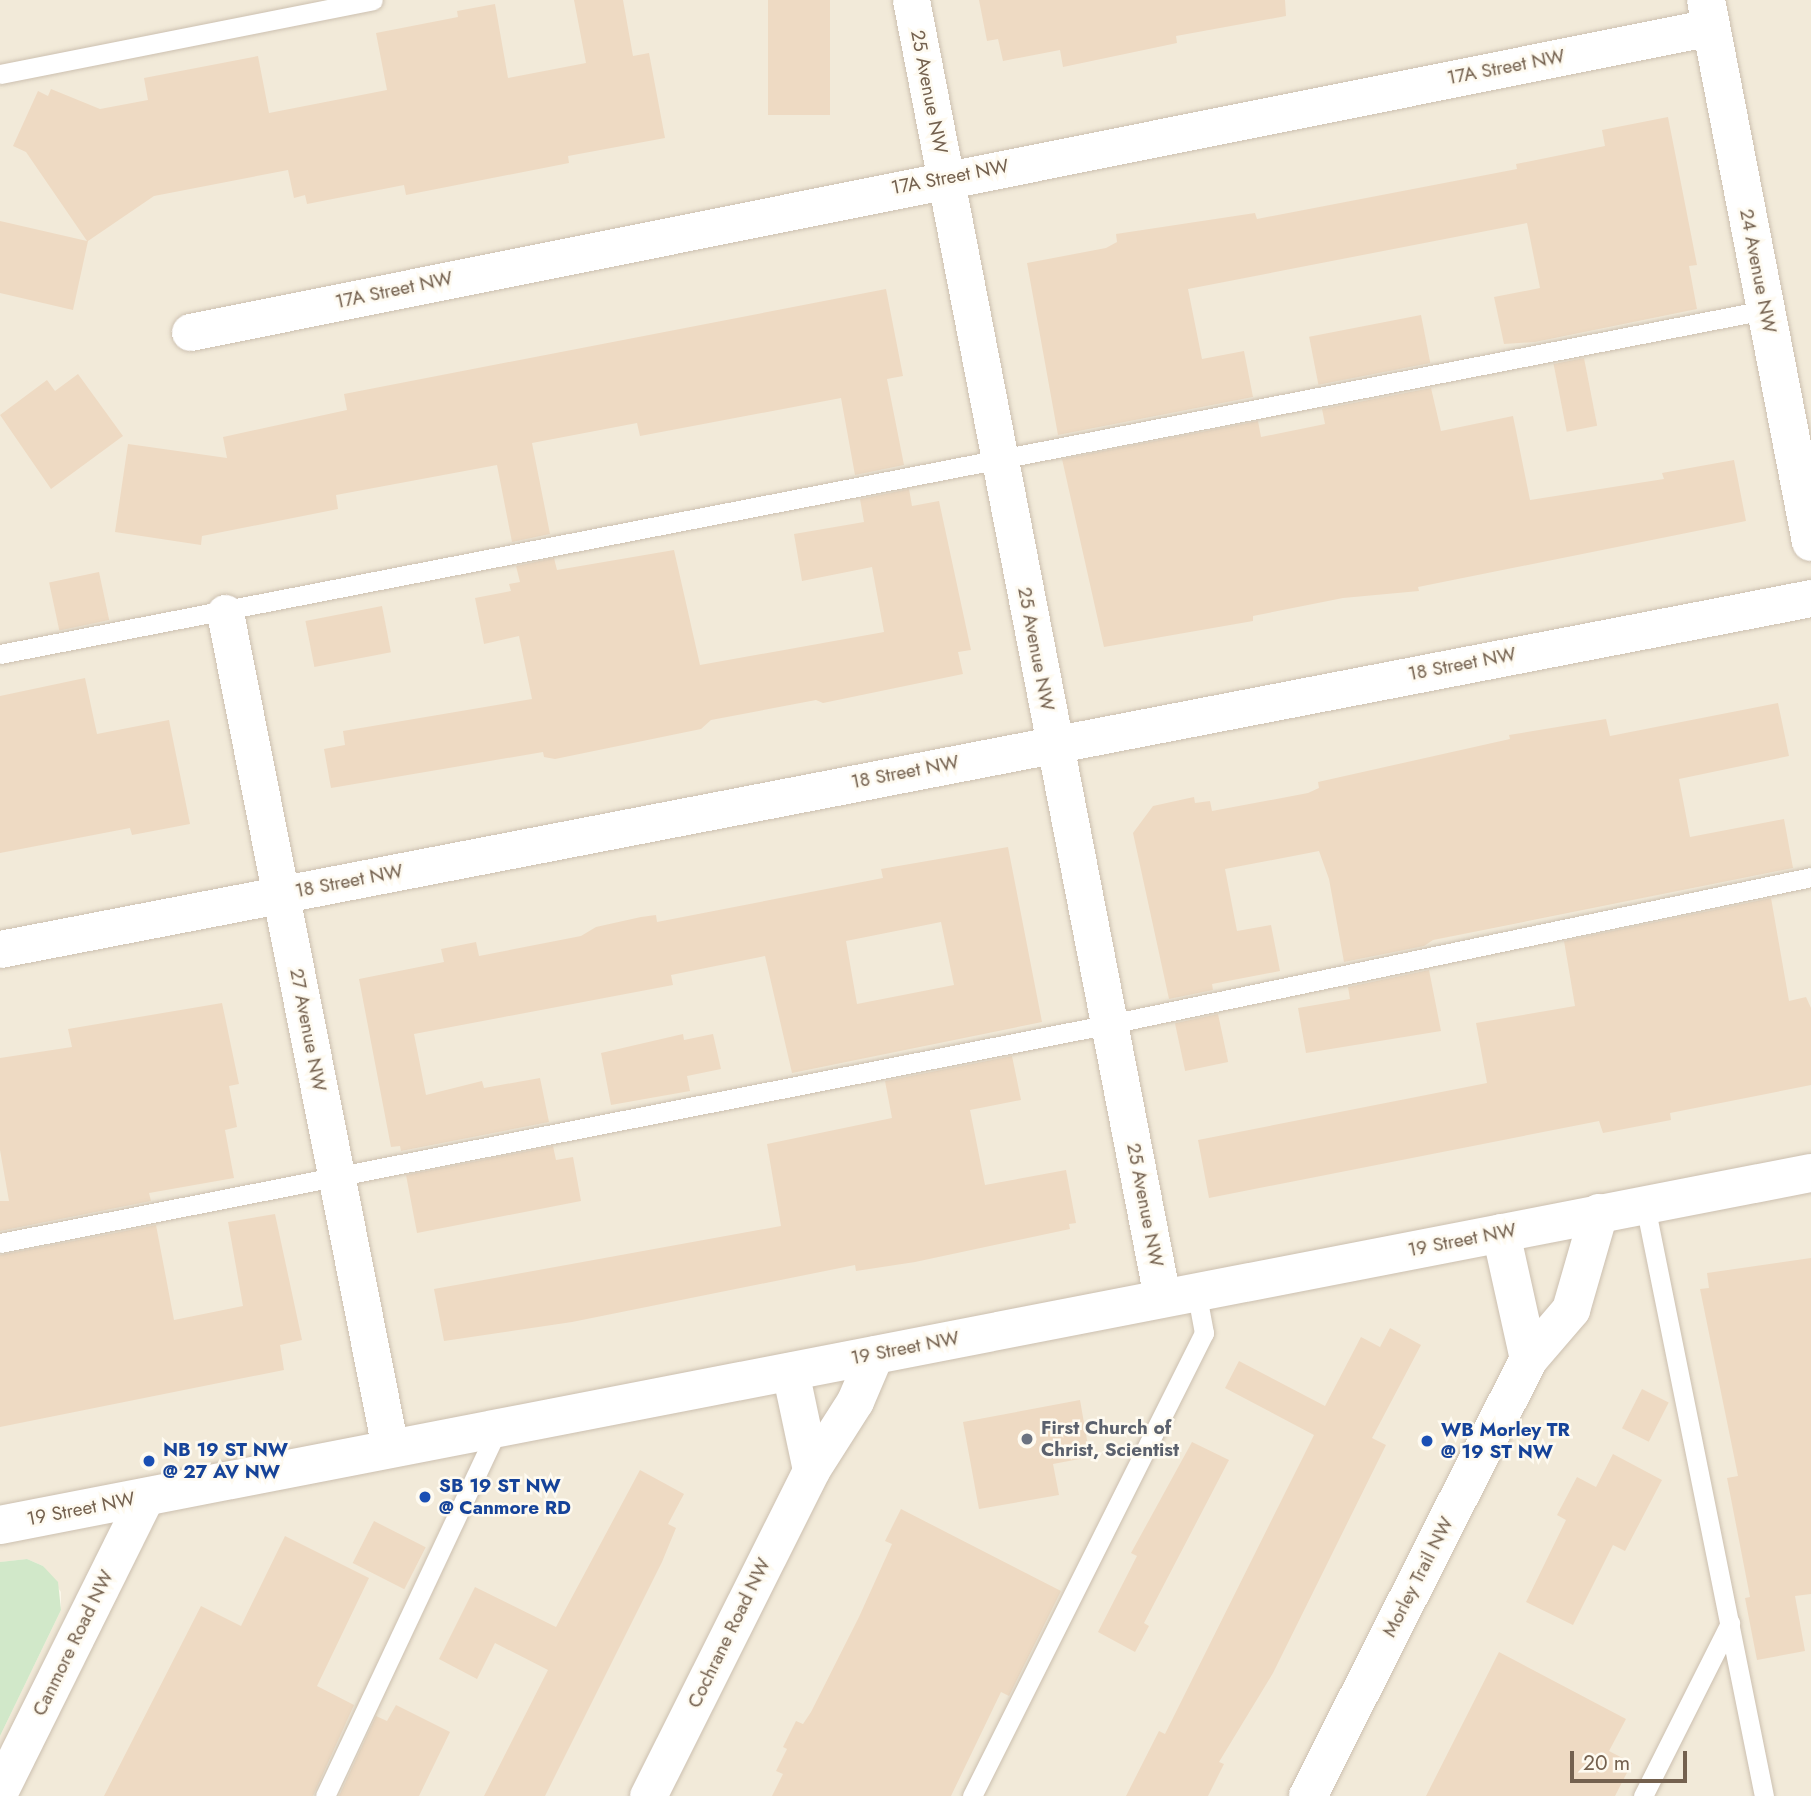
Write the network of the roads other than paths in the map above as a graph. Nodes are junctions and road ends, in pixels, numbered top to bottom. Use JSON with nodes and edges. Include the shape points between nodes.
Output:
{"nodes":[{"id":1,"x":373,"y":0,"type":"edge"},
{"id":2,"x":912,"y":0,"type":"edge"},
{"id":3,"x":1708,"y":14,"type":"edge"},
{"id":4,"x":0,"y":75,"type":"edge"},
{"id":5,"x":946,"y":177,"type":"junction"},
{"id":6,"x":1765,"y":310,"type":"junction"},
{"id":7,"x":190,"y":332,"type":"dead end"},
{"id":8,"x":1803,"y":457,"type":"edge"},
{"id":9,"x":999,"y":462,"type":"junction"},
{"id":10,"x":1811,"y":542,"type":"edge"},
{"id":11,"x":1811,"y":598,"type":"edge"},
{"id":12,"x":225,"y":613,"type":"junction"},
{"id":13,"x":0,"y":654,"type":"edge"},
{"id":14,"x":1055,"y":743,"type":"junction"},
{"id":15,"x":1811,"y":877,"type":"edge"},
{"id":16,"x":282,"y":894,"type":"junction"},
{"id":17,"x":0,"y":949,"type":"edge"},
{"id":18,"x":1110,"y":1024,"type":"junction"},
{"id":19,"x":1811,"y":1173,"type":"edge"},
{"id":20,"x":337,"y":1179,"type":"junction"},
{"id":21,"x":1645,"y":1205,"type":"junction"},
{"id":22,"x":1599,"y":1213,"type":"junction"},
{"id":23,"x":1501,"y":1233,"type":"junction"},
{"id":24,"x":0,"y":1244,"type":"edge"},
{"id":25,"x":1179,"y":1294,"type":"junction"},
{"id":26,"x":876,"y":1354,"type":"junction"},
{"id":27,"x":1529,"y":1359,"type":"junction"},
{"id":28,"x":790,"y":1371,"type":"junction"},
{"id":29,"x":499,"y":1427,"type":"junction"},
{"id":30,"x":390,"y":1448,"type":"junction"},
{"id":31,"x":811,"y":1469,"type":"junction"},
{"id":32,"x":146,"y":1496,"type":"junction"},
{"id":33,"x":0,"y":1525,"type":"edge"},
{"id":34,"x":1730,"y":1623,"type":"junction"},
{"id":35,"x":0,"y":1790,"type":"edge"},
{"id":36,"x":324,"y":1796,"type":"edge"},
{"id":37,"x":648,"y":1796,"type":"edge"},
{"id":38,"x":972,"y":1796,"type":"edge"},
{"id":39,"x":1308,"y":1796,"type":"edge"},
{"id":40,"x":1643,"y":1796,"type":"edge"},
{"id":41,"x":1764,"y":1796,"type":"edge"}],
"edges":[{"from":1,"to":4,"type":"lane"},
{"from":2,"to":5,"type":"street","name":"25 Avenue NW"},
{"from":3,"to":5,"type":"street","name":"17A Street NW"},
{"from":3,"to":6,"type":"street","name":"24 Avenue NW"},
{"from":5,"to":7,"type":"street","name":"17A Street NW"},
{"from":5,"to":9,"type":"street","name":"25 Avenue NW"},
{"from":6,"to":8,"type":"street","name":"24 Avenue NW"},
{"from":6,"to":9,"type":"lane"},
{"from":8,"to":10,"type":"street","name":"24 Avenue NW"},
{"from":9,"to":12,"type":"lane"},
{"from":9,"to":14,"type":"street","name":"25 Avenue NW"},
{"from":11,"to":14,"type":"street","name":"18 Street NW"},
{"from":12,"to":13,"type":"lane"},
{"from":12,"to":16,"type":"street","name":"27 Avenue NW"},
{"from":14,"to":16,"type":"street","name":"18 Street NW"},
{"from":14,"to":18,"type":"street","name":"25 Avenue NW"},
{"from":15,"to":18,"type":"lane"},
{"from":16,"to":17,"type":"street","name":"18 Street NW"},
{"from":16,"to":20,"type":"street","name":"27 Avenue NW"},
{"from":18,"to":20,"type":"lane"},
{"from":18,"to":25,"type":"street","name":"25 Avenue NW"},
{"from":19,"to":21,"type":"street","name":"19 Street NW"},
{"from":20,"to":24,"type":"lane"},
{"from":20,"to":30,"type":"street","name":"27 Avenue NW"},
{"from":21,"to":22,"type":"street","name":"19 Street NW"},
{"from":21,"to":34,"type":"lane"},
{"from":22,"to":23,"type":"street","name":"19 Street NW"},
{"from":22,"to":27,"type":"street","name":"Morley Trail NW","via":[[1571,1310]]},
{"from":23,"to":25,"type":"street","name":"19 Street NW"},
{"from":23,"to":27,"type":"street"},
{"from":25,"to":26,"type":"street","name":"19 Street NW"},
{"from":25,"to":38,"type":"lane","via":[[1205,1333]]},
{"from":26,"to":28,"type":"street","name":"19 Street NW"},
{"from":26,"to":31,"type":"street","name":"Cochrane Road NW","via":[[855,1401]]},
{"from":27,"to":39,"type":"street","name":"Morley Trail NW"},
{"from":28,"to":29,"type":"street","name":"19 Street NW"},
{"from":28,"to":31,"type":"street"},
{"from":29,"to":30,"type":"street","name":"19 Street NW"},
{"from":29,"to":36,"type":"lane"},
{"from":30,"to":32,"type":"street","name":"19 Street NW"},
{"from":31,"to":37,"type":"street","name":"Cochrane Road NW"},
{"from":32,"to":33,"type":"street","name":"19 Street NW"},
{"from":32,"to":35,"type":"street","name":"Canmore Road NW"},
{"from":34,"to":40,"type":"lane"},
{"from":34,"to":41,"type":"lane"}]}
